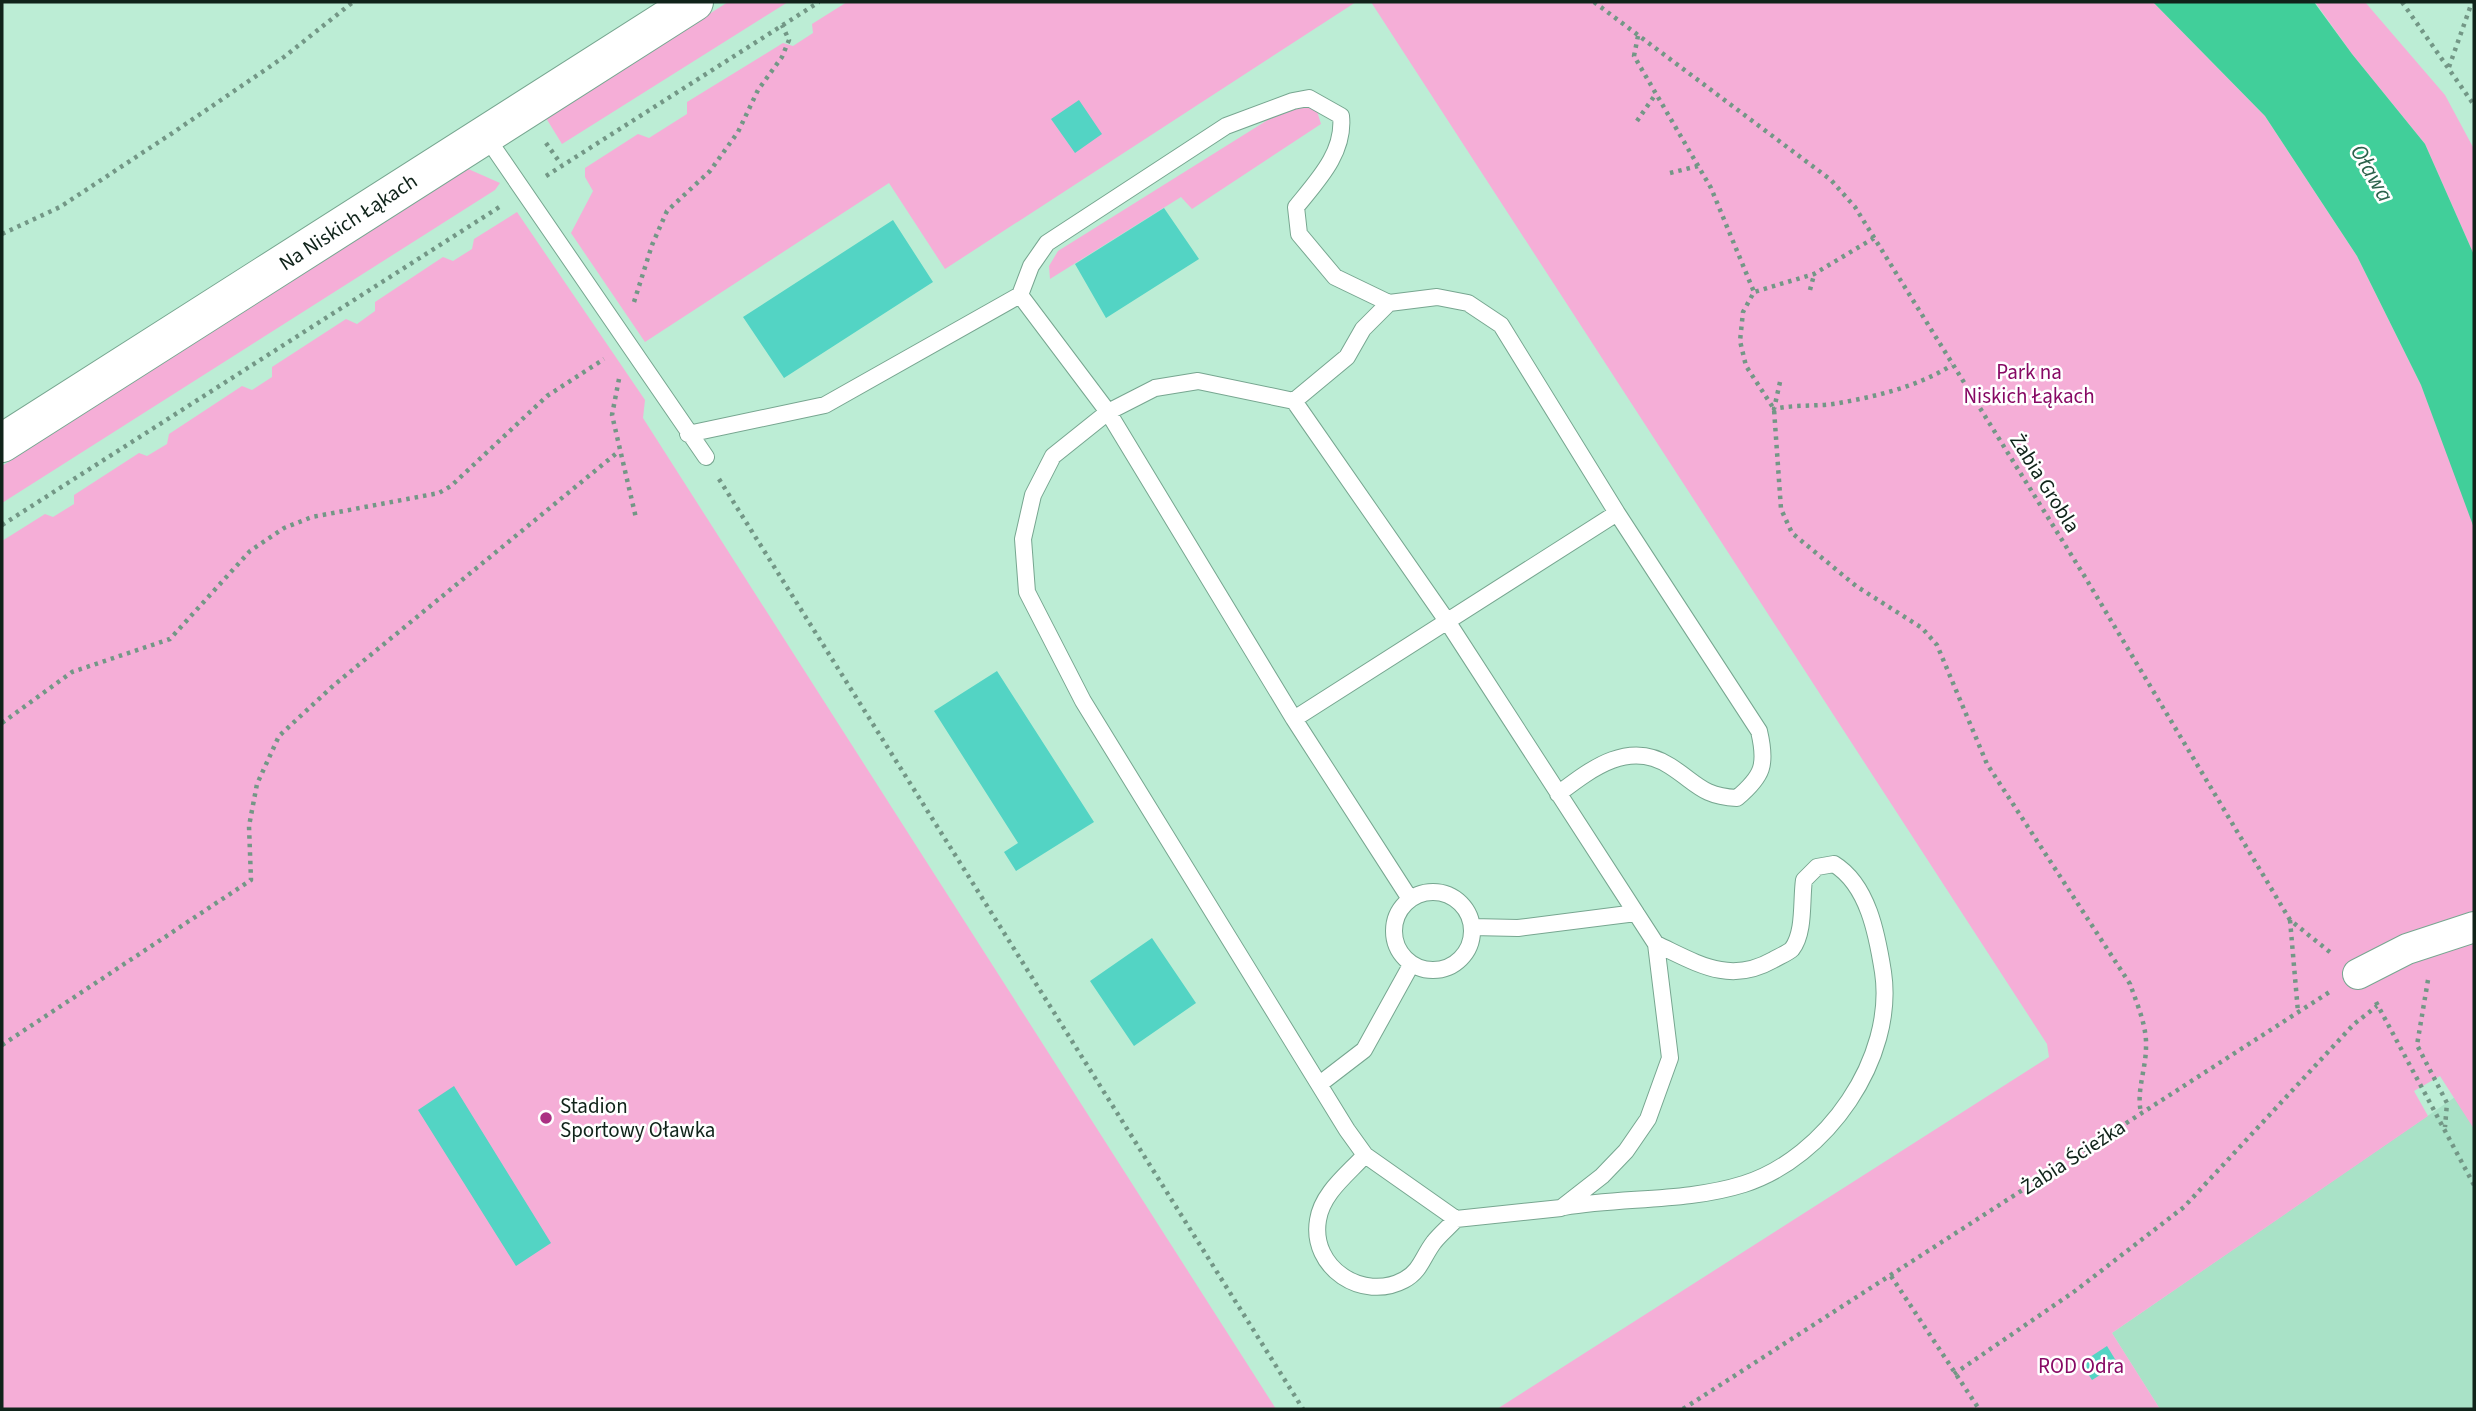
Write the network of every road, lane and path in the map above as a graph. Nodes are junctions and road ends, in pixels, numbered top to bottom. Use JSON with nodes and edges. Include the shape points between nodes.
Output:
{"nodes":[{"id":1,"x":353,"y":2,"type":"edge"},
{"id":2,"x":694,"y":2,"type":"edge"},
{"id":3,"x":820,"y":2,"type":"edge"},
{"id":4,"x":1594,"y":2,"type":"edge"},
{"id":5,"x":2402,"y":2,"type":"edge"},
{"id":6,"x":2472,"y":2,"type":"edge"},
{"id":7,"x":782,"y":25,"type":"junction"},
{"id":8,"x":1638,"y":36,"type":"junction"},
{"id":9,"x":2449,"y":68,"type":"junction"},
{"id":10,"x":1655,"y":95,"type":"junction"},
{"id":11,"x":2474,"y":105,"type":"edge"},
{"id":12,"x":1637,"y":121,"type":"dead end"},
{"id":13,"x":485,"y":135,"type":"junction"},
{"id":14,"x":1698,"y":166,"type":"junction"},
{"id":15,"x":1670,"y":173,"type":"dead end"},
{"id":16,"x":524,"y":191,"type":"junction"},
{"id":17,"x":2,"y":234,"type":"edge"},
{"id":18,"x":1874,"y":238,"type":"junction"},
{"id":19,"x":1814,"y":274,"type":"junction"},
{"id":20,"x":1810,"y":290,"type":"dead end"},
{"id":21,"x":1754,"y":292,"type":"junction"},
{"id":22,"x":1020,"y":295,"type":"junction"},
{"id":23,"x":1390,"y":303,"type":"junction"},
{"id":24,"x":627,"y":343,"type":"junction"},
{"id":25,"x":1952,"y":365,"type":"junction"},
{"id":26,"x":1780,"y":382,"type":"dead end"},
{"id":27,"x":1294,"y":401,"type":"junction"},
{"id":28,"x":1774,"y":409,"type":"junction"},
{"id":29,"x":1108,"y":412,"type":"junction"},
{"id":30,"x":688,"y":434,"type":"junction"},
{"id":31,"x":2,"y":443,"type":"edge"},
{"id":32,"x":618,"y":452,"type":"junction"},
{"id":33,"x":706,"y":457,"type":"joint"},
{"id":34,"x":1617,"y":513,"type":"junction"},
{"id":35,"x":636,"y":518,"type":"dead end"},
{"id":36,"x":2,"y":525,"type":"edge"},
{"id":37,"x":1447,"y":621,"type":"junction"},
{"id":38,"x":1294,"y":719,"type":"junction"},
{"id":39,"x":2,"y":723,"type":"edge"},
{"id":40,"x":1558,"y":794,"type":"junction"},
{"id":41,"x":1410,"y":899,"type":"junction"},
{"id":42,"x":1636,"y":913,"type":"junction"},
{"id":43,"x":2290,"y":920,"type":"junction"},
{"id":44,"x":1472,"y":927,"type":"junction"},
{"id":45,"x":2474,"y":927,"type":"edge"},
{"id":46,"x":2436,"y":938,"type":"junction"},
{"id":47,"x":1657,"y":944,"type":"junction"},
{"id":48,"x":1411,"y":965,"type":"junction"},
{"id":49,"x":2358,"y":974,"type":"junction"},
{"id":50,"x":2378,"y":1005,"type":"junction"},
{"id":51,"x":2298,"y":1012,"type":"junction"},
{"id":52,"x":2,"y":1045,"type":"edge"},
{"id":53,"x":1321,"y":1083,"type":"junction"},
{"id":54,"x":2141,"y":1112,"type":"junction"},
{"id":55,"x":2445,"y":1128,"type":"junction"},
{"id":56,"x":1365,"y":1155,"type":"junction"},
{"id":57,"x":2474,"y":1185,"type":"edge"},
{"id":58,"x":1561,"y":1208,"type":"junction"},
{"id":59,"x":1457,"y":1219,"type":"junction"},
{"id":60,"x":1891,"y":1276,"type":"junction"},
{"id":61,"x":1954,"y":1374,"type":"junction"},
{"id":62,"x":1303,"y":1409,"type":"edge"},
{"id":63,"x":1683,"y":1409,"type":"edge"},
{"id":64,"x":1979,"y":1409,"type":"edge"}],
"edges":[{"from":1,"to":17,"type":"path","via":[[284,57],[171,134],[60,207]]},
{"from":2,"to":13,"type":"street","name":"Na Niskich Łąkach"},
{"from":3,"to":7,"type":"path"},
{"from":4,"to":8,"type":"path","name":"Żabia Grobla"},
{"from":5,"to":9,"type":"path"},
{"from":6,"to":9,"type":"path"},
{"from":7,"to":16,"type":"path"},
{"from":7,"to":24,"type":"path","via":[[789,40],[738,132],[710,171],[667,211],[639,282]]},
{"from":8,"to":10,"type":"path","via":[[1634,56]]},
{"from":8,"to":18,"type":"path","name":"Żabia Grobla","via":[[1831,180]]},
{"from":9,"to":11,"type":"path"},
{"from":10,"to":12,"type":"path"},
{"from":10,"to":14,"type":"path"},
{"from":13,"to":16,"type":"lane"},
{"from":13,"to":31,"type":"street","name":"Na Niskich Łąkach"},
{"from":14,"to":15,"type":"path"},
{"from":14,"to":21,"type":"path","via":[[1728,222]]},
{"from":16,"to":24,"type":"lane"},
{"from":16,"to":36,"type":"path"},
{"from":18,"to":19,"type":"path"},
{"from":18,"to":25,"type":"path","name":"Żabia Grobla"},
{"from":19,"to":20,"type":"path"},
{"from":19,"to":21,"type":"path"},
{"from":21,"to":28,"type":"path","via":[[1743,312],[1740,341],[1746,366]]},
{"from":22,"to":23,"type":"lane","via":[[1031,266],[1047,243],[1226,126],[1309,99],[1341,116],[1343,132],[1328,168],[1296,206],[1299,234],[1335,277]]},
{"from":22,"to":29,"type":"lane"},
{"from":22,"to":30,"type":"lane","via":[[825,405]]},
{"from":23,"to":27,"type":"lane","via":[[1363,329],[1347,357]]},
{"from":23,"to":34,"type":"lane","via":[[1437,297],[1468,303],[1501,325]]},
{"from":24,"to":30,"type":"lane"},
{"from":24,"to":32,"type":"path","via":[[612,415]]},
{"from":24,"to":39,"type":"path","via":[[547,396],[451,486],[439,493],[312,517],[284,528],[250,551],[170,639],[72,672]]},
{"from":25,"to":28,"type":"path","via":[[1908,387],[1838,403]]},
{"from":25,"to":43,"type":"path","name":"Żabia Grobla"},
{"from":26,"to":28,"type":"path"},
{"from":27,"to":29,"type":"lane","via":[[1198,381],[1155,388]]},
{"from":27,"to":37,"type":"lane"},
{"from":28,"to":54,"type":"path","via":[[1780,498],[1793,533],[1856,586],[1922,628],[1937,645],[1987,764],[2130,984],[2146,1044],[2138,1100]]},
{"from":29,"to":38,"type":"lane"},
{"from":29,"to":53,"type":"lane","via":[[1053,456],[1033,495],[1023,539],[1027,592],[1083,701]]},
{"from":30,"to":33,"type":"lane"},
{"from":32,"to":35,"type":"path"},
{"from":32,"to":52,"type":"path","via":[[334,685],[279,736],[257,784],[250,826],[251,880]]},
{"from":33,"to":62,"type":"path"},
{"from":34,"to":37,"type":"lane"},
{"from":34,"to":40,"type":"lane","via":[[1759,731],[1763,763],[1758,781],[1737,797],[1712,796],[1646,754],[1618,757],[1591,769]]},
{"from":37,"to":38,"type":"lane"},
{"from":37,"to":40,"type":"lane"},
{"from":38,"to":41,"type":"lane"},
{"from":40,"to":42,"type":"lane"},
{"from":41,"to":44,"type":"lane","via":[[1426,892],[1452,897],[1468,913]]},
{"from":41,"to":48,"type":"lane","via":[[1400,909],[1394,937],[1400,954]]},
{"from":42,"to":44,"type":"lane","via":[[1518,928]]},
{"from":42,"to":47,"type":"lane"},
{"from":43,"to":49,"type":"path","name":"Żabia Grobla"},
{"from":43,"to":51,"type":"path","name":"Żabia Grobla"},
{"from":44,"to":48,"type":"lane","via":[[1467,949],[1449,966],[1436,970]]},
{"from":45,"to":46,"type":"street"},
{"from":46,"to":49,"type":"street"},
{"from":46,"to":55,"type":"path","via":[[2417,1045],[2447,1102]]},
{"from":47,"to":58,"type":"lane","via":[[1670,1058],[1648,1119],[1602,1176]]},
{"from":47,"to":58,"type":"lane","via":[[1711,970],[1744,972],[1764,965],[1791,949],[1800,927],[1804,880],[1817,867],[1834,864],[1849,873],[1877,938],[1884,1010],[1872,1057],[1856,1093],[1824,1133],[1745,1184]]},
{"from":48,"to":53,"type":"lane","via":[[1364,1049]]},
{"from":49,"to":50,"type":"path","name":"Żabia Grobla"},
{"from":49,"to":51,"type":"path","name":"Żabia Ścieżka"},
{"from":50,"to":55,"type":"path","name":"Żabia Grobla"},
{"from":50,"to":61,"type":"path","via":[[2354,1024],[2184,1207],[2075,1291]]},
{"from":51,"to":54,"type":"path","name":"Żabia Ścieżka"},
{"from":53,"to":56,"type":"lane"},
{"from":54,"to":60,"type":"path","name":"Żabia Ścieżka"},
{"from":55,"to":57,"type":"path","name":"Żabia Grobla"},
{"from":56,"to":59,"type":"lane"},
{"from":56,"to":59,"type":"lane","via":[[1324,1202],[1318,1222],[1321,1249],[1344,1278],[1370,1289],[1406,1279],[1422,1266],[1433,1243]]},
{"from":58,"to":59,"type":"lane"},
{"from":60,"to":61,"type":"path"},
{"from":60,"to":63,"type":"path","name":"Żabia Ścieżka"},
{"from":61,"to":64,"type":"path"}]}
